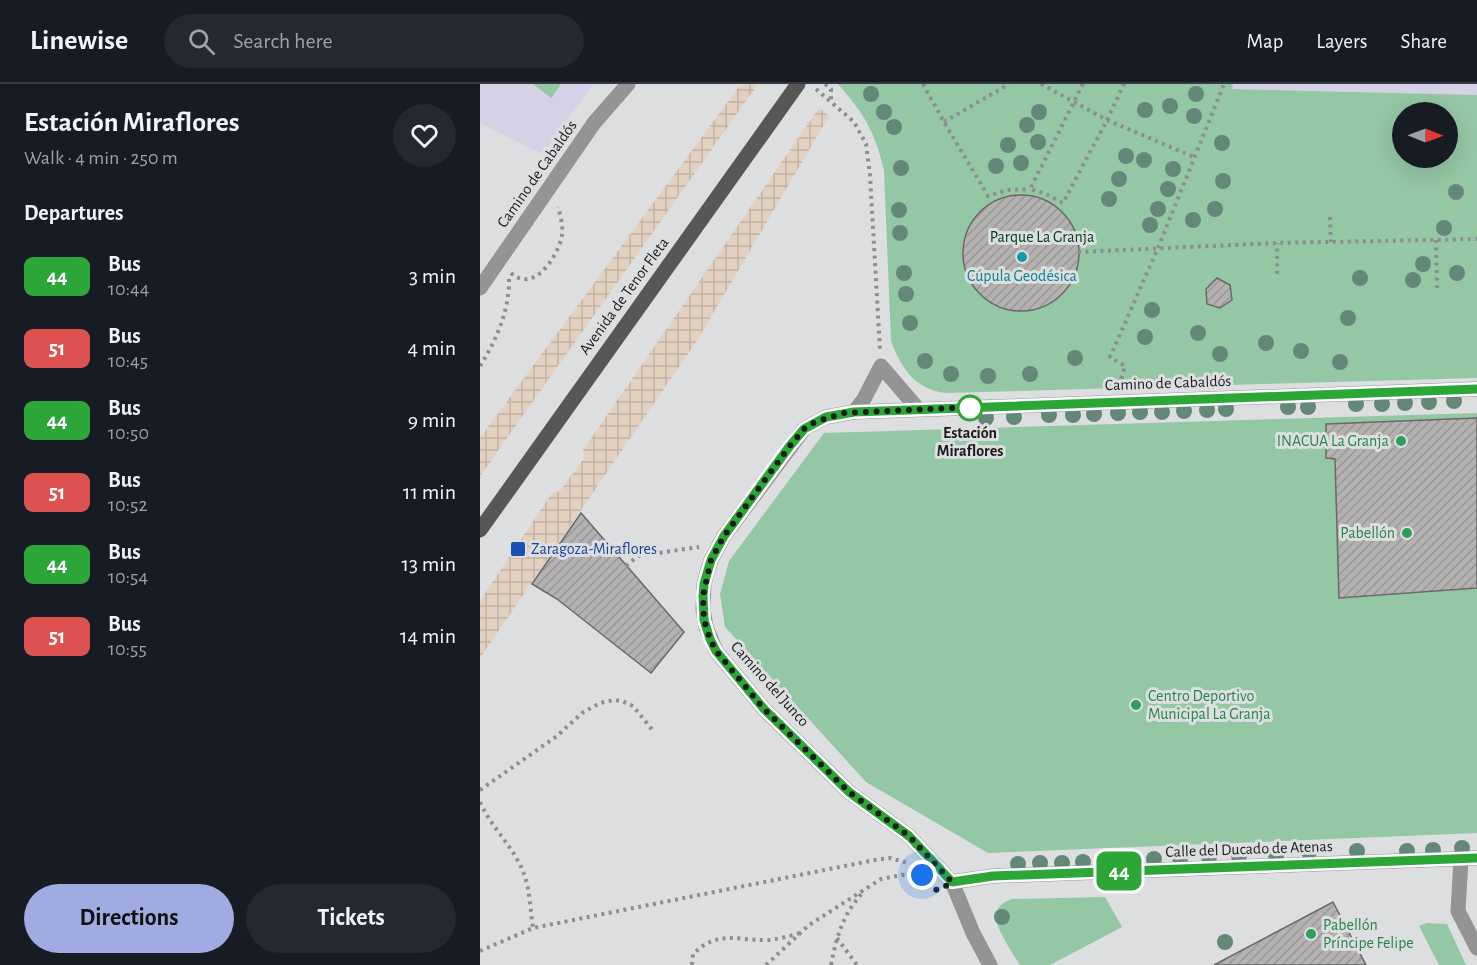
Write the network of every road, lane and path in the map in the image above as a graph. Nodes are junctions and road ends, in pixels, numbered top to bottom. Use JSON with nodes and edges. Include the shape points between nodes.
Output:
{"nodes":[{"id":1,"x":628,"y":84,"type":"edge"},
{"id":2,"x":798,"y":84,"type":"edge"},
{"id":3,"x":825,"y":84,"type":"edge"},
{"id":4,"x":923,"y":84,"type":"edge"},
{"id":5,"x":1009,"y":84,"type":"edge"},
{"id":6,"x":1041,"y":84,"type":"edge"},
{"id":7,"x":1083,"y":84,"type":"edge"},
{"id":8,"x":1124,"y":84,"type":"edge"},
{"id":9,"x":1224,"y":84,"type":"edge"},
{"id":10,"x":816,"y":89,"type":"dead end"},
{"id":11,"x":831,"y":101,"type":"junction"},
{"id":12,"x":1074,"y":102,"type":"junction"},
{"id":13,"x":1107,"y":120,"type":"junction"},
{"id":14,"x":944,"y":122,"type":"junction"},
{"id":15,"x":1194,"y":157,"type":"junction"},
{"id":16,"x":1030,"y":189,"type":"junction"},
{"id":17,"x":547,"y":192,"type":"junction"},
{"id":18,"x":1330,"y":218,"type":"dead end"},
{"id":19,"x":1477,"y":239,"type":"edge"},
{"id":20,"x":1436,"y":240,"type":"junction"},
{"id":21,"x":1330,"y":242,"type":"junction"},
{"id":22,"x":1277,"y":243,"type":"junction"},
{"id":23,"x":1158,"y":248,"type":"junction"},
{"id":24,"x":1078,"y":252,"type":"dead end"},
{"id":25,"x":1277,"y":274,"type":"dead end"},
{"id":26,"x":480,"y":288,"type":"edge"},
{"id":27,"x":1437,"y":288,"type":"dead end"},
{"id":28,"x":480,"y":366,"type":"edge"},
{"id":29,"x":881,"y":366,"type":"junction"},
{"id":30,"x":1477,"y":389,"type":"edge"},
{"id":31,"x":1114,"y":404,"type":"junction"},
{"id":32,"x":918,"y":410,"type":"junction"},
{"id":33,"x":854,"y":412,"type":"junction"},
{"id":34,"x":480,"y":530,"type":"edge"},
{"id":35,"x":707,"y":549,"type":"dead end"},
{"id":36,"x":626,"y":566,"type":"dead end"},
{"id":37,"x":654,"y":732,"type":"dead end"},
{"id":38,"x":480,"y":790,"type":"edge"},
{"id":39,"x":480,"y":802,"type":"edge"},
{"id":40,"x":1477,"y":858,"type":"edge"},
{"id":41,"x":1461,"y":859,"type":"junction"},
{"id":42,"x":913,"y":866,"type":"dead end"},
{"id":43,"x":918,"y":870,"type":"dead end"},
{"id":44,"x":922,"y":875,"type":"junction"},
{"id":45,"x":926,"y":881,"type":"dead end"},
{"id":46,"x":952,"y":882,"type":"junction"},
{"id":47,"x":864,"y":890,"type":"junction"},
{"id":48,"x":533,"y":928,"type":"junction"},
{"id":49,"x":801,"y":933,"type":"junction"},
{"id":50,"x":837,"y":938,"type":"junction"},
{"id":51,"x":1477,"y":948,"type":"edge"},
{"id":52,"x":480,"y":951,"type":"edge"},
{"id":53,"x":692,"y":965,"type":"edge"},
{"id":54,"x":766,"y":965,"type":"edge"},
{"id":55,"x":831,"y":965,"type":"edge"},
{"id":56,"x":857,"y":965,"type":"edge"},
{"id":57,"x":990,"y":965,"type":"edge"}],
"edges":[{"from":1,"to":17,"type":"street","name":"Camino de Cabaldós","via":[[594,123]]},
{"from":2,"to":34,"type":"main road","name":"Avenida de Tenor Fleta"},
{"from":3,"to":11,"type":"path","via":[[831,89]]},
{"from":4,"to":14,"type":"path"},
{"from":5,"to":14,"type":"path"},
{"from":6,"to":12,"type":"path"},
{"from":7,"to":12,"type":"path"},
{"from":8,"to":13,"type":"path"},
{"from":9,"to":15,"type":"path"},
{"from":10,"to":11,"type":"path"},
{"from":11,"to":29,"type":"path","via":[[858,128],[869,159]]},
{"from":12,"to":13,"type":"path"},
{"from":12,"to":16,"type":"path"},
{"from":13,"to":15,"type":"path"},
{"from":13,"to":16,"type":"path","via":[[1063,203]]},
{"from":14,"to":16,"type":"path","via":[[988,196]]},
{"from":15,"to":23,"type":"path"},
{"from":17,"to":26,"type":"street","name":"Camino de Cabaldós"},
{"from":17,"to":28,"type":"path","via":[[561,215],[561,240],[546,267],[531,279],[521,280],[508,270],[506,308]]},
{"from":18,"to":21,"type":"path"},
{"from":19,"to":20,"type":"path"},
{"from":20,"to":21,"type":"path"},
{"from":20,"to":27,"type":"path"},
{"from":21,"to":22,"type":"path"},
{"from":22,"to":23,"type":"path"},
{"from":22,"to":25,"type":"path"},
{"from":23,"to":24,"type":"path"},
{"from":23,"to":31,"type":"path","via":[[1110,357],[1125,366]]},
{"from":29,"to":32,"type":"street"},
{"from":29,"to":33,"type":"street"},
{"from":30,"to":31,"type":"street","name":"Camino de Cabaldós"},
{"from":31,"to":32,"type":"street","name":"Camino de Cabaldós"},
{"from":32,"to":33,"type":"street","name":"Camino del Junco"},
{"from":33,"to":46,"type":"street","name":"Camino del Junco","via":[[826,417],[804,429],[724,536],[704,584],[704,620],[716,651],[764,709],[849,792],[909,836]]},
{"from":35,"to":36,"type":"path","via":[[639,555]]},
{"from":37,"to":38,"type":"path","via":[[633,706],[613,700],[600,703]]},
{"from":39,"to":48,"type":"path","via":[[524,871]]},
{"from":40,"to":41,"type":"street","name":"Calle del Ducado de Atenas"},
{"from":41,"to":46,"type":"street","name":"Calle del Ducado de Atenas","via":[[993,876]]},
{"from":41,"to":51,"type":"street","via":[[1458,911]]},
{"from":42,"to":48,"type":"path","via":[[890,858],[875,860]]},
{"from":43,"to":44,"type":"path"},
{"from":44,"to":45,"type":"path"},
{"from":44,"to":47,"type":"path","via":[[881,879]]},
{"from":46,"to":57,"type":"street","name":"Camino del Junco"},
{"from":47,"to":49,"type":"path"},
{"from":47,"to":50,"type":"path","via":[[848,910]]},
{"from":48,"to":52,"type":"path"},
{"from":49,"to":53,"type":"path","via":[[767,940],[722,938],[704,944],[693,954]]},
{"from":49,"to":54,"type":"path"},
{"from":50,"to":55,"type":"path"},
{"from":50,"to":56,"type":"path"}]}
